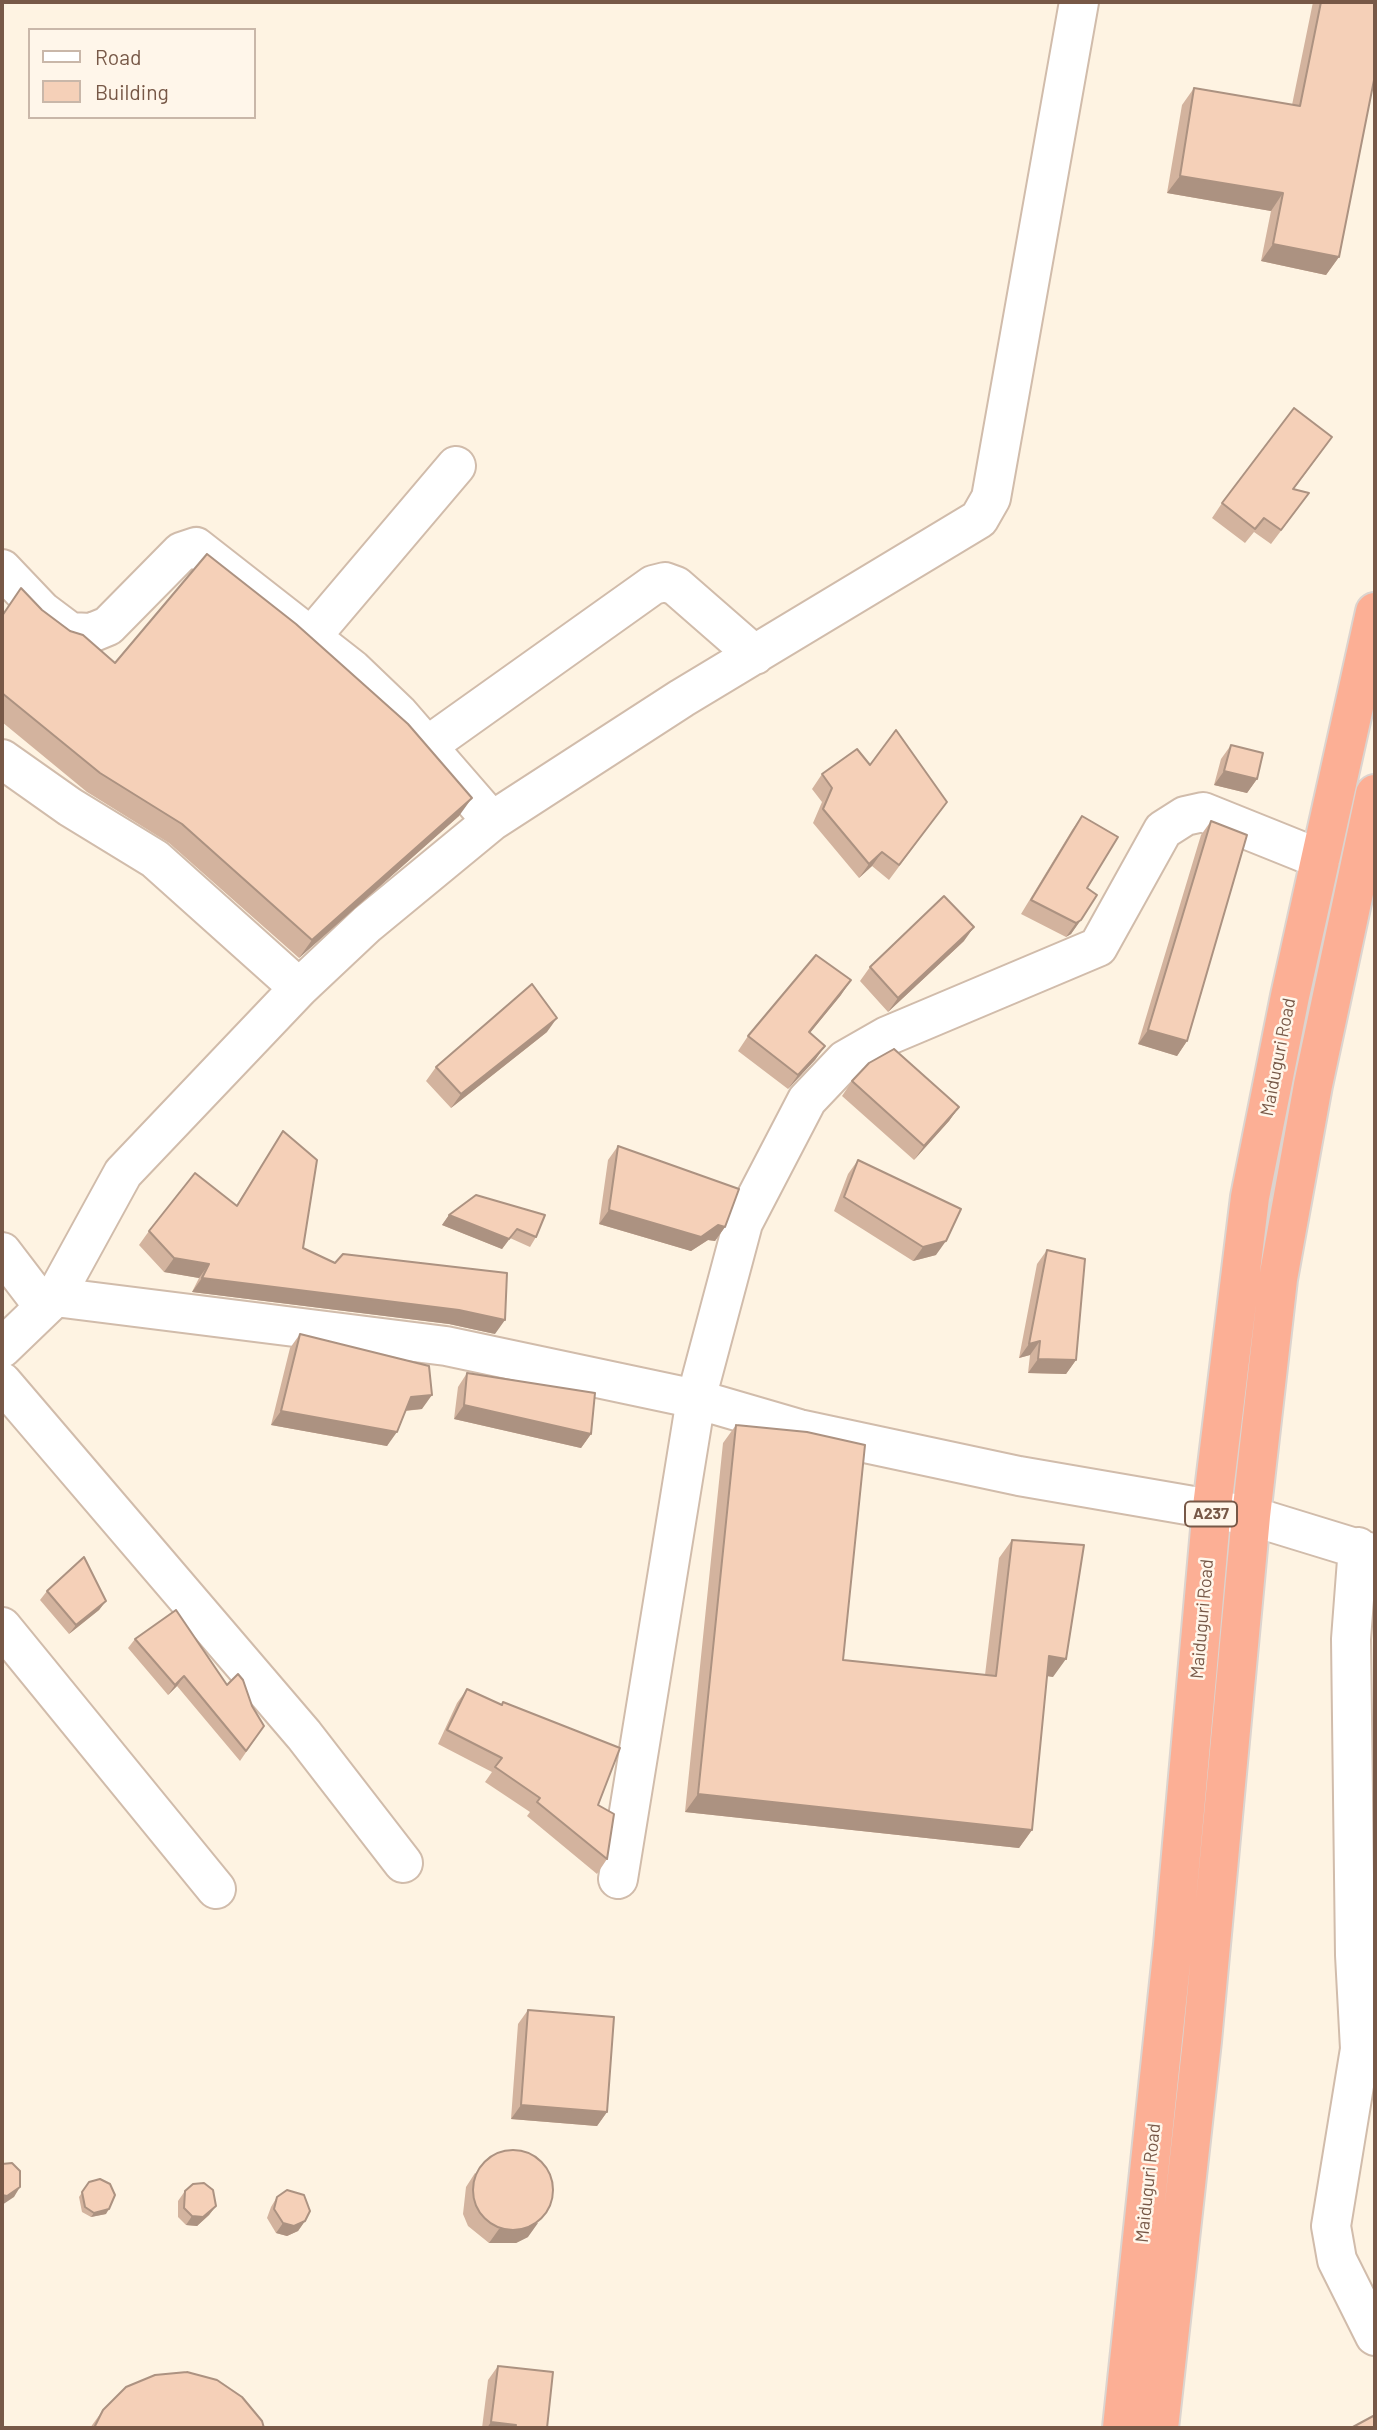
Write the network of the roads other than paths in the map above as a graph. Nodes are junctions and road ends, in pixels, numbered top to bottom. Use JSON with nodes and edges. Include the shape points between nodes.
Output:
{"nodes":[{"id":1,"x":1079,"y":2,"type":"edge"},
{"id":2,"x":456,"y":466,"type":"dead end"},
{"id":3,"x":2,"y":569,"type":"edge"},
{"id":4,"x":1375,"y":612,"type":"edge"},
{"id":5,"x":311,"y":637,"type":"junction"},
{"id":6,"x":755,"y":655,"type":"junction"},
{"id":7,"x":427,"y":746,"type":"junction"},
{"id":8,"x":2,"y":759,"type":"edge"},
{"id":9,"x":1375,"y":794,"type":"edge"},
{"id":10,"x":492,"y":821,"type":"junction"},
{"id":11,"x":1320,"y":859,"type":"junction"},
{"id":12,"x":299,"y":988,"type":"junction"},
{"id":13,"x":2,"y":1252,"type":"edge"},
{"id":14,"x":50,"y":1302,"type":"junction"},
{"id":15,"x":2,"y":1348,"type":"edge"},
{"id":16,"x":2,"y":1382,"type":"edge"},
{"id":17,"x":696,"y":1399,"type":"junction"},
{"id":18,"x":1212,"y":1507,"type":"junction"},
{"id":19,"x":1251,"y":1516,"type":"junction"},
{"id":20,"x":1367,"y":1551,"type":"edge"},
{"id":21,"x":2,"y":1627,"type":"edge"},
{"id":22,"x":403,"y":1863,"type":"dead end"},
{"id":23,"x":618,"y":1879,"type":"dead end"},
{"id":24,"x":216,"y":1889,"type":"dead end"},
{"id":25,"x":1368,"y":2046,"type":"edge"},
{"id":26,"x":1375,"y":2336,"type":"edge"},
{"id":27,"x":1122,"y":2428,"type":"edge"},
{"id":28,"x":1159,"y":2428,"type":"edge"}],
"edges":[{"from":1,"to":6,"type":"street","via":[[991,498],[979,519],[954,536]]},
{"from":2,"to":5,"type":"street"},
{"from":3,"to":5,"type":"street","via":[[42,611],[70,632],[91,633],[108,626],[181,552],[196,547]]},
{"from":4,"to":11,"type":"highway","name":"Maiduguri Road","number":"A237"},
{"from":5,"to":7,"type":"street","via":[[399,713]]},
{"from":6,"to":7,"type":"street","via":[[676,586],[665,582],[653,585]]},
{"from":6,"to":10,"type":"street"},
{"from":7,"to":10,"type":"street"},
{"from":8,"to":12,"type":"street","via":[[162,865]]},
{"from":9,"to":19,"type":"highway","number":"A237","via":[[1313,1085],[1278,1279]]},
{"from":10,"to":12,"type":"street"},
{"from":11,"to":17,"type":"street","via":[[1203,812],[1185,816],[1163,830],[1098,947],[887,1036],[845,1060],[807,1100],[743,1223]]},
{"from":11,"to":18,"type":"highway","name":"Maiduguri Road","number":"A237","via":[[1250,1197]]},
{"from":12,"to":14,"type":"street","via":[[123,1172]]},
{"from":13,"to":14,"type":"street"},
{"from":14,"to":15,"type":"street"},
{"from":14,"to":17,"type":"street","via":[[446,1346]]},
{"from":16,"to":22,"type":"street","via":[[304,1735]]},
{"from":17,"to":18,"type":"street","via":[[799,1429],[1019,1476]]},
{"from":17,"to":23,"type":"street"},
{"from":18,"to":19,"type":"street"},
{"from":18,"to":27,"type":"highway","name":"Maiduguri Road","number":"A237","via":[[1173,1945]]},
{"from":19,"to":20,"type":"street"},
{"from":19,"to":28,"type":"highway","number":"A237","via":[[1204,2027]]},
{"from":20,"to":25,"type":"street","via":[[1351,1639],[1355,1955]]},
{"from":21,"to":24,"type":"street"},
{"from":25,"to":26,"type":"street","via":[[1331,2227],[1337,2260]]}]}
